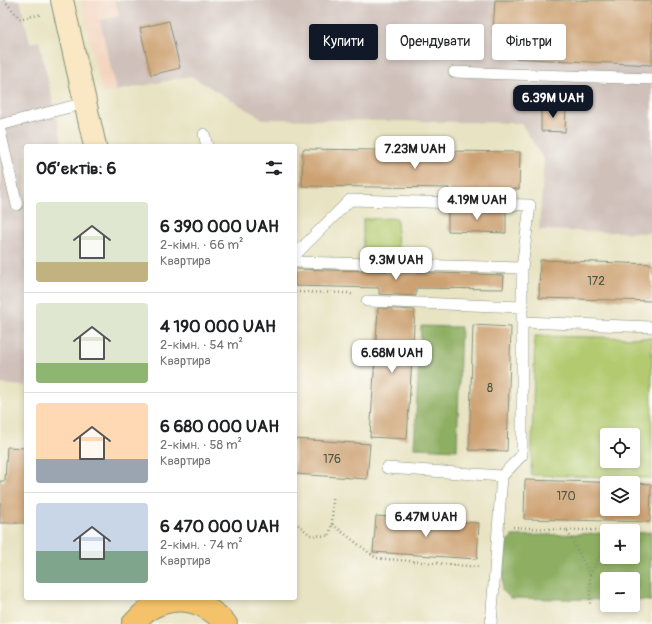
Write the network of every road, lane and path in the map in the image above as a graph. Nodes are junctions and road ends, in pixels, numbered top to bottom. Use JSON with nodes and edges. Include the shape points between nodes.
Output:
{"nodes":[{"id":1,"x":4,"y":0,"type":"edge"},
{"id":2,"x":62,"y":0,"type":"edge"},
{"id":3,"x":42,"y":14,"type":"dead end"},
{"id":4,"x":454,"y":72,"type":"dead end"},
{"id":5,"x":652,"y":80,"type":"edge"},
{"id":6,"x":85,"y":102,"type":"junction"},
{"id":7,"x":0,"y":125,"type":"edge"},
{"id":8,"x":0,"y":131,"type":"edge"},
{"id":9,"x":204,"y":134,"type":"dead end"},
{"id":10,"x":95,"y":144,"type":"edge"},
{"id":11,"x":206,"y":144,"type":"edge"},
{"id":12,"x":17,"y":205,"type":"dead end"},
{"id":13,"x":297,"y":253,"type":"edge"},
{"id":14,"x":297,"y":262,"type":"edge"},
{"id":15,"x":522,"y":268,"type":"junction"},
{"id":16,"x":297,"y":292,"type":"edge"},
{"id":17,"x":367,"y":301,"type":"joint"},
{"id":18,"x":523,"y":307,"type":"junction"},
{"id":19,"x":523,"y":322,"type":"junction"},
{"id":20,"x":652,"y":327,"type":"edge"},
{"id":21,"x":387,"y":468,"type":"dead end"},
{"id":22,"x":502,"y":476,"type":"junction"},
{"id":23,"x":333,"y":499,"type":"dead end"},
{"id":24,"x":297,"y":524,"type":"edge"},
{"id":25,"x":332,"y":524,"type":"junction"},
{"id":26,"x":498,"y":527,"type":"junction"},
{"id":27,"x":567,"y":530,"type":"junction"},
{"id":28,"x":600,"y":530,"type":"edge"},
{"id":29,"x":600,"y":556,"type":"edge"},
{"id":30,"x":495,"y":567,"type":"junction"},
{"id":31,"x":590,"y":575,"type":"junction"},
{"id":32,"x":142,"y":600,"type":"edge"},
{"id":33,"x":590,"y":604,"type":"dead end"},
{"id":34,"x":217,"y":611,"type":"edge"},
{"id":35,"x":133,"y":624,"type":"edge"},
{"id":36,"x":491,"y":624,"type":"edge"}],
"edges":[{"from":1,"to":3,"type":"path","via":[[20,19]]},
{"from":2,"to":6,"type":"street"},
{"from":4,"to":5,"type":"lane"},
{"from":6,"to":7,"type":"lane"},
{"from":6,"to":10,"type":"street"},
{"from":8,"to":12,"type":"lane"},
{"from":9,"to":11,"type":"lane"},
{"from":13,"to":15,"type":"lane","via":[[350,200],[530,205]]},
{"from":14,"to":15,"type":"lane"},
{"from":15,"to":18,"type":"lane"},
{"from":16,"to":17,"type":"path","via":[[348,293]]},
{"from":17,"to":18,"type":"lane"},
{"from":18,"to":19,"type":"lane"},
{"from":19,"to":20,"type":"lane"},
{"from":19,"to":22,"type":"lane","via":[[522,455]]},
{"from":21,"to":22,"type":"lane"},
{"from":22,"to":26,"type":"lane"},
{"from":23,"to":25,"type":"path"},
{"from":24,"to":25,"type":"path","via":[[310,534],[329,536]]},
{"from":25,"to":30,"type":"path","via":[[376,558]]},
{"from":26,"to":27,"type":"path"},
{"from":26,"to":30,"type":"lane"},
{"from":27,"to":28,"type":"path"},
{"from":27,"to":31,"type":"path"},
{"from":29,"to":31,"type":"path"},
{"from":30,"to":36,"type":"lane"},
{"from":31,"to":33,"type":"path"},
{"from":32,"to":35,"type":"street"},
{"from":34,"to":35,"type":"main road","via":[[194,602],[171,601],[149,609]]}]}
